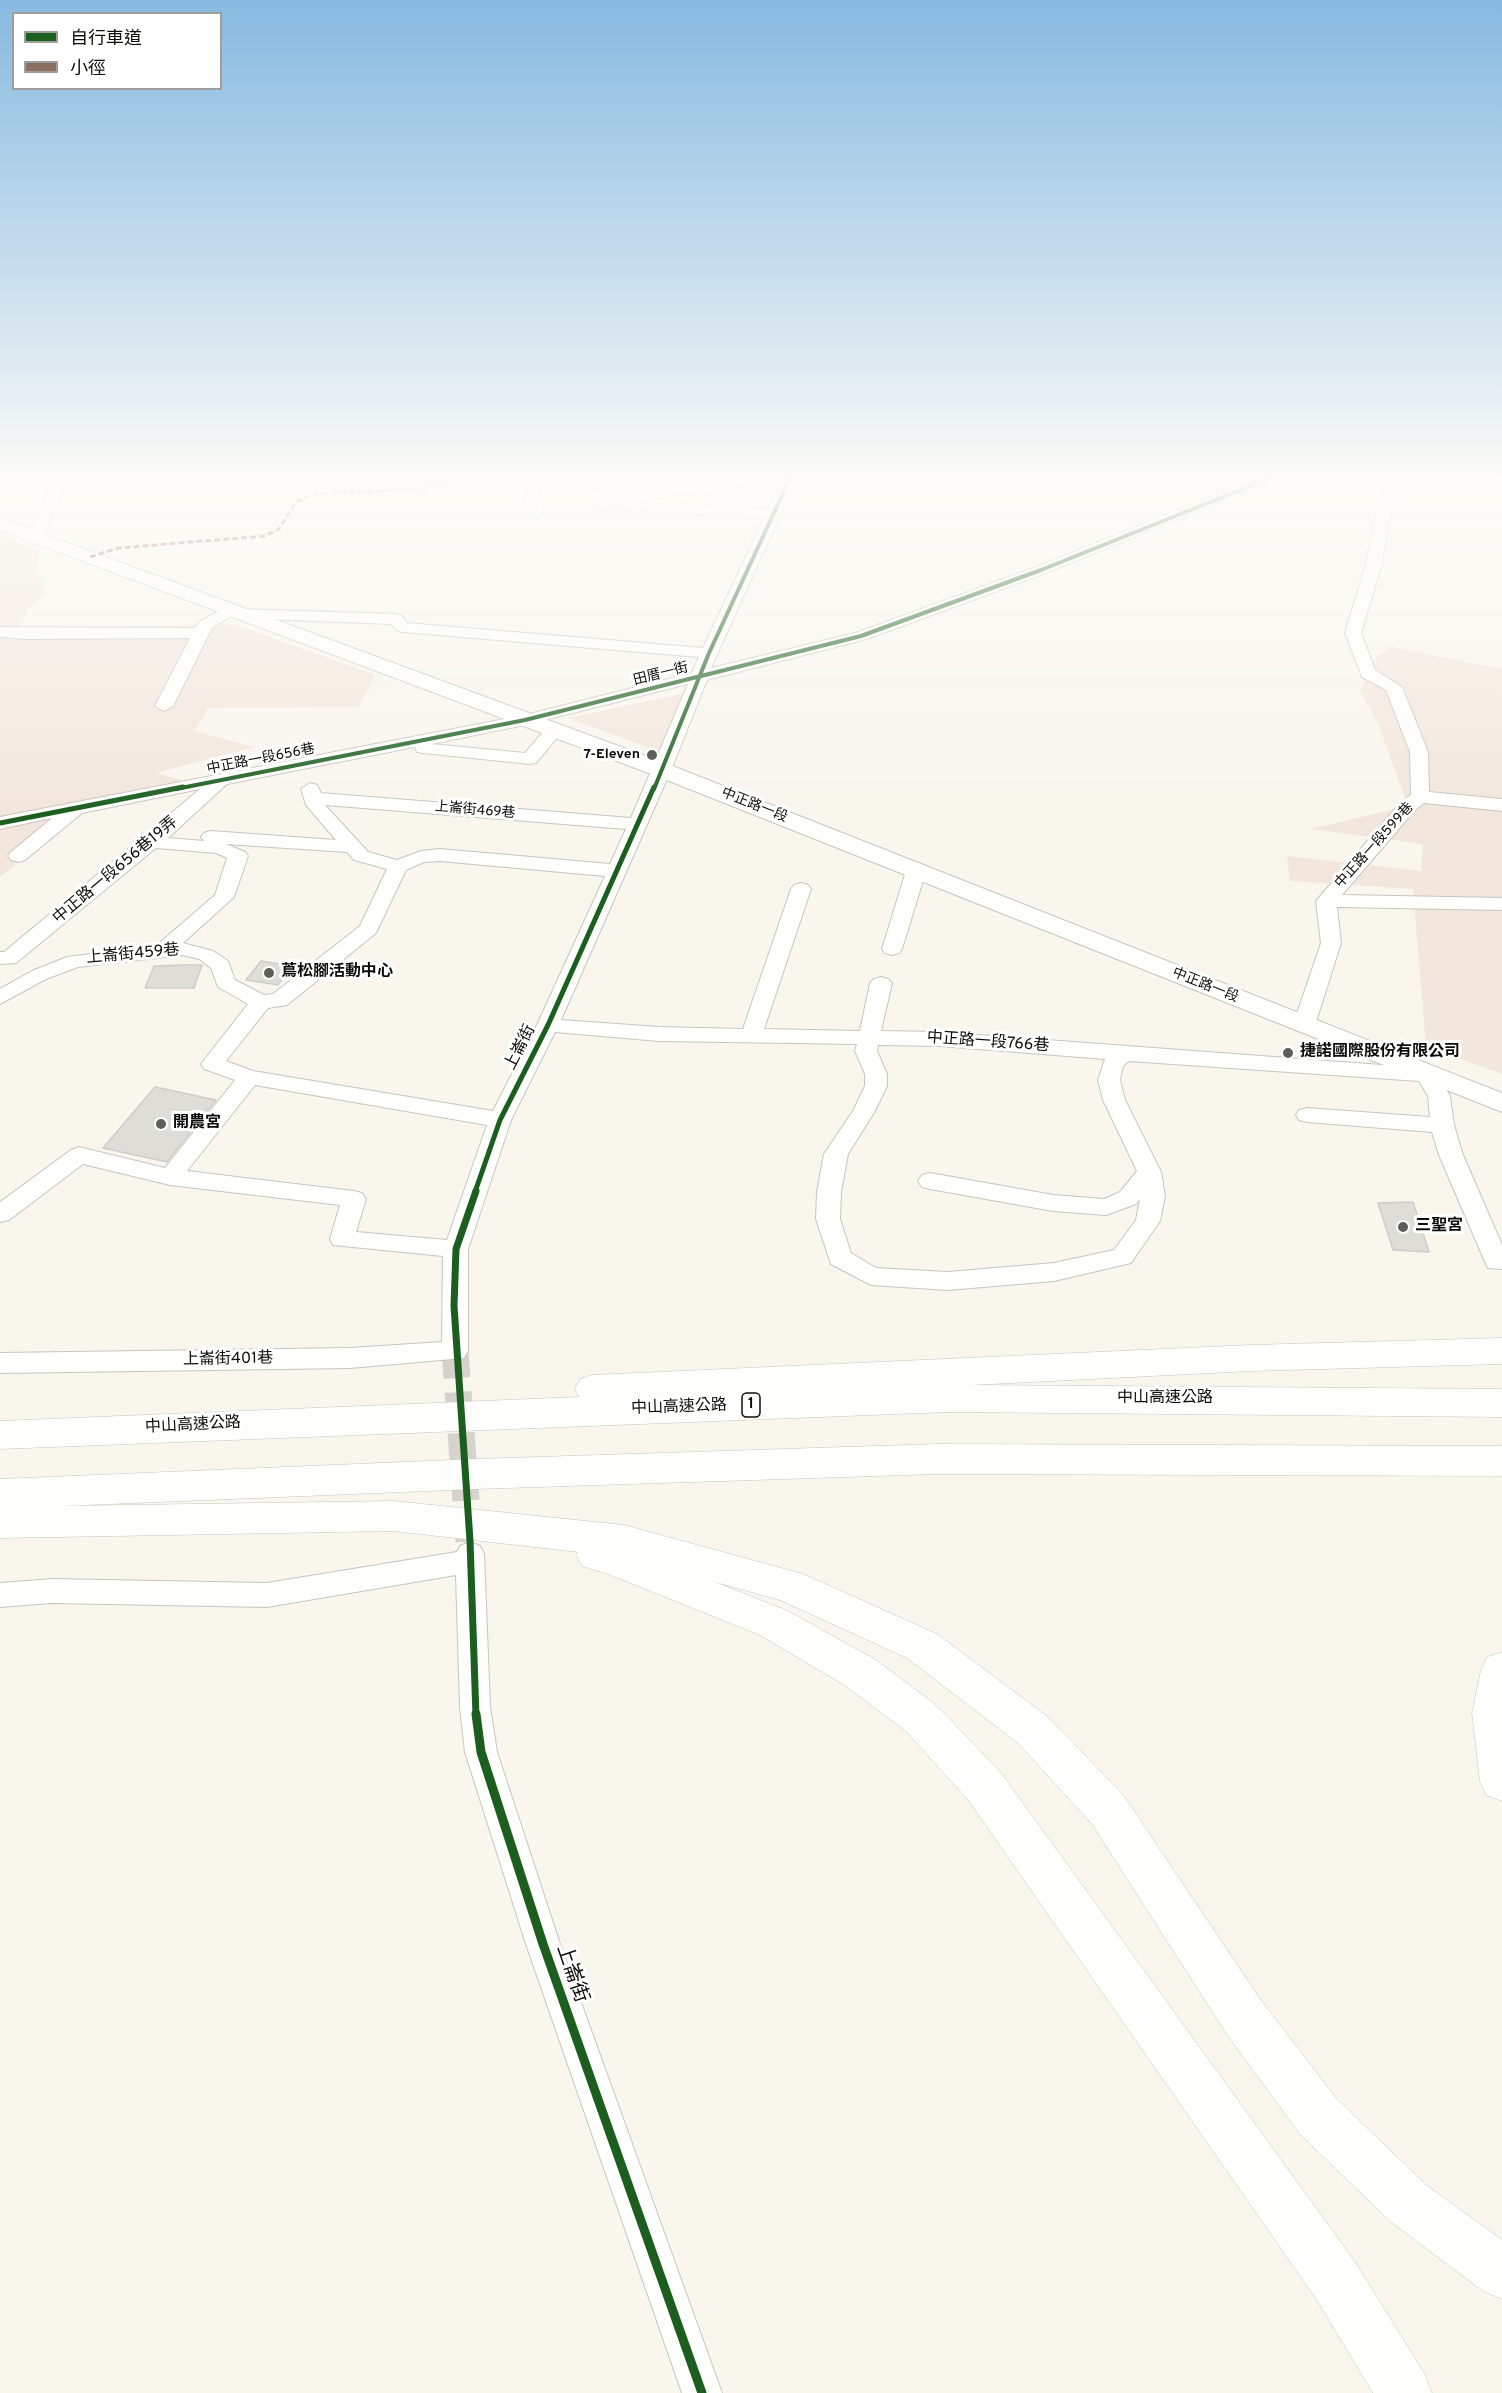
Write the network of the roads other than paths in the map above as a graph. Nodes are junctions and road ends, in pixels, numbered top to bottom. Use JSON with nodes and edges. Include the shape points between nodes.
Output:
{"nodes":[{"id":1,"x":172,"y":588,"type":"edge"},
{"id":2,"x":740,"y":588,"type":"edge"},
{"id":3,"x":993,"y":588,"type":"edge"},
{"id":4,"x":1367,"y":588,"type":"edge"},
{"id":5,"x":235,"y":611,"type":"junction"},
{"id":6,"x":0,"y":632,"type":"edge"},
{"id":7,"x":201,"y":633,"type":"junction"},
{"id":8,"x":709,"y":653,"type":"junction"},
{"id":9,"x":700,"y":678,"type":"junction"},
{"id":10,"x":164,"y":706,"type":"dead end"},
{"id":11,"x":525,"y":720,"type":"junction"},
{"id":12,"x":554,"y":730,"type":"junction"},
{"id":13,"x":399,"y":745,"type":"junction"},
{"id":14,"x":302,"y":765,"type":"junction"},
{"id":15,"x":662,"y":770,"type":"junction"},
{"id":16,"x":220,"y":780,"type":"junction"},
{"id":17,"x":1420,"y":797,"type":"junction"},
{"id":18,"x":313,"y":798,"type":"junction"},
{"id":19,"x":1502,"y":805,"type":"edge"},
{"id":20,"x":77,"y":808,"type":"junction"},
{"id":21,"x":0,"y":823,"type":"edge"},
{"id":22,"x":638,"y":824,"type":"junction"},
{"id":23,"x":156,"y":838,"type":"junction"},
{"id":24,"x":354,"y":847,"type":"junction"},
{"id":25,"x":18,"y":856,"type":"dead end"},
{"id":26,"x":398,"y":866,"type":"junction"},
{"id":27,"x":617,"y":871,"type":"junction"},
{"id":28,"x":916,"y":871,"type":"junction"},
{"id":29,"x":801,"y":889,"type":"dead end"},
{"id":30,"x":1326,"y":901,"type":"junction"},
{"id":31,"x":1502,"y":904,"type":"edge"},
{"id":32,"x":892,"y":949,"type":"dead end"},
{"id":33,"x":164,"y":950,"type":"junction"},
{"id":34,"x":5,"y":958,"type":"edge"},
{"id":35,"x":881,"y":983,"type":"dead end"},
{"id":36,"x":0,"y":998,"type":"edge"},
{"id":37,"x":261,"y":1002,"type":"junction"},
{"id":38,"x":548,"y":1025,"type":"junction"},
{"id":39,"x":1304,"y":1025,"type":"junction"},
{"id":40,"x":752,"y":1034,"type":"junction"},
{"id":41,"x":868,"y":1035,"type":"junction"},
{"id":42,"x":1124,"y":1053,"type":"junction"},
{"id":43,"x":1427,"y":1074,"type":"junction"},
{"id":44,"x":249,"y":1077,"type":"junction"},
{"id":45,"x":1502,"y":1103,"type":"edge"},
{"id":46,"x":1307,"y":1115,"type":"dead end"},
{"id":47,"x":500,"y":1120,"type":"junction"},
{"id":48,"x":1442,"y":1125,"type":"junction"},
{"id":49,"x":1149,"y":1172,"type":"junction"},
{"id":50,"x":170,"y":1177,"type":"junction"},
{"id":51,"x":930,"y":1181,"type":"dead end"},
{"id":52,"x":0,"y":1214,"type":"edge"},
{"id":53,"x":456,"y":1249,"type":"junction"},
{"id":54,"x":1497,"y":1262,"type":"dead end"},
{"id":55,"x":1494,"y":1348,"type":"edge"},
{"id":56,"x":455,"y":1351,"type":"joint"},
{"id":57,"x":0,"y":1363,"type":"edge"},
{"id":58,"x":1502,"y":1403,"type":"edge"},
{"id":59,"x":333,"y":1420,"type":"junction"},
{"id":60,"x":0,"y":1435,"type":"edge"},
{"id":61,"x":1502,"y":1461,"type":"edge"},
{"id":62,"x":0,"y":1494,"type":"edge"},
{"id":63,"x":394,"y":1516,"type":"junction"},
{"id":64,"x":0,"y":1523,"type":"edge"},
{"id":65,"x":0,"y":1595,"type":"edge"},
{"id":66,"x":1502,"y":1670,"type":"edge"},
{"id":67,"x":1502,"y":1781,"type":"edge"},
{"id":68,"x":1502,"y":2272,"type":"edge"},
{"id":69,"x":702,"y":2393,"type":"edge"},
{"id":70,"x":1404,"y":2393,"type":"edge"}],
"edges":[{"from":1,"to":5,"type":"main road","name":"中正路一段"},
{"from":2,"to":8,"type":"street","name":"上崙街"},
{"from":3,"to":9,"type":"street","name":"田厝一街","via":[[861,636]]},
{"from":4,"to":17,"type":"street","name":"中正路一段599巷","via":[[1353,633],[1368,672],[1393,687],[1419,752]]},
{"from":5,"to":7,"type":"street","via":[[205,625]]},
{"from":5,"to":8,"type":"street","via":[[396,620],[402,627]]},
{"from":5,"to":11,"type":"main road","name":"中正路一段"},
{"from":6,"to":7,"type":"street"},
{"from":7,"to":10,"type":"street"},
{"from":8,"to":9,"type":"street","name":"上崙街"},
{"from":9,"to":11,"type":"street","name":"田厝一街"},
{"from":9,"to":15,"type":"street","name":"上崙街"},
{"from":11,"to":12,"type":"main road","name":"中正路一段"},
{"from":11,"to":13,"type":"street","name":"中正路一段656巷"},
{"from":12,"to":13,"type":"street","via":[[530,759]]},
{"from":12,"to":15,"type":"main road","name":"中正路一段"},
{"from":13,"to":14,"type":"street","name":"中正路一段656巷"},
{"from":14,"to":16,"type":"street","name":"中正路一段656巷"},
{"from":14,"to":18,"type":"street"},
{"from":15,"to":22,"type":"street","name":"上崙街"},
{"from":15,"to":28,"type":"main road","name":"中正路一段"},
{"from":16,"to":20,"type":"street","name":"中正路一段656巷"},
{"from":16,"to":23,"type":"street","name":"中正路一段656巷19弄"},
{"from":17,"to":19,"type":"street"},
{"from":17,"to":30,"type":"street","name":"中正路一段599巷"},
{"from":18,"to":22,"type":"street","name":"上崙街469巷"},
{"from":18,"to":24,"type":"street"},
{"from":20,"to":21,"type":"street","name":"中正路一段656巷"},
{"from":20,"to":25,"type":"street"},
{"from":22,"to":27,"type":"street","name":"上崙街"},
{"from":23,"to":24,"type":"street"},
{"from":23,"to":33,"type":"street","via":[[220,848],[238,856],[224,897]]},
{"from":23,"to":34,"type":"street","name":"中正路一段656巷19弄"},
{"from":24,"to":26,"type":"street","via":[[361,856]]},
{"from":26,"to":27,"type":"street","via":[[440,855]]},
{"from":26,"to":37,"type":"street","via":[[369,929],[279,1000]]},
{"from":27,"to":38,"type":"street","name":"上崙街"},
{"from":28,"to":32,"type":"street"},
{"from":28,"to":39,"type":"main road","name":"中正路一段"},
{"from":29,"to":40,"type":"street"},
{"from":30,"to":31,"type":"street"},
{"from":30,"to":39,"type":"street","name":"中正路一段599巷","via":[[1331,943]]},
{"from":33,"to":36,"type":"street","name":"上崙街459巷","via":[[74,961],[39,975]]},
{"from":33,"to":37,"type":"street","name":"上崙街459巷","via":[[183,949],[206,955],[221,965],[225,983]]},
{"from":35,"to":41,"type":"street"},
{"from":37,"to":44,"type":"street","via":[[212,1064]]},
{"from":38,"to":40,"type":"street","name":"中正路一段766巷","via":[[659,1034]]},
{"from":38,"to":47,"type":"street","name":"上崙街"},
{"from":39,"to":43,"type":"main road","name":"中正路一段"},
{"from":40,"to":41,"type":"street","name":"中正路一段766巷"},
{"from":41,"to":42,"type":"street","name":"中正路一段766巷"},
{"from":41,"to":49,"type":"street","via":[[866,1051],[876,1074],[876,1086],[836,1154],[828,1219],[840,1258],[871,1276],[948,1281],[1054,1272],[1122,1257],[1148,1221],[1153,1196]]},
{"from":42,"to":43,"type":"street","name":"中正路一段766巷"},
{"from":42,"to":49,"type":"street","via":[[1112,1064],[1109,1080],[1114,1100]]},
{"from":43,"to":45,"type":"main road","name":"中正路一段"},
{"from":43,"to":48,"type":"street","via":[[1439,1096]]},
{"from":44,"to":47,"type":"street"},
{"from":44,"to":50,"type":"street"},
{"from":46,"to":48,"type":"street"},
{"from":47,"to":53,"type":"street","name":"上崙街"},
{"from":48,"to":54,"type":"street","via":[[1461,1181]]},
{"from":49,"to":51,"type":"street","via":[[1128,1198],[1106,1207],[1053,1203]]},
{"from":50,"to":52,"type":"street","via":[[79,1155]]},
{"from":50,"to":53,"type":"street","via":[[354,1199],[342,1239]]},
{"from":53,"to":56,"type":"street","name":"上崙街"},
{"from":55,"to":59,"type":"highway","via":[[396,1399]]},
{"from":56,"to":57,"type":"street","name":"上崙街401巷","via":[[350,1358]]},
{"from":58,"to":59,"type":"highway","name":"中山高速公路","number":"1","via":[[948,1398]]},
{"from":59,"to":60,"type":"highway","name":"中山高速公路","number":"1"},
{"from":61,"to":62,"type":"highway","via":[[938,1459]]},
{"from":63,"to":64,"type":"highway"},
{"from":63,"to":68,"type":"highway","via":[[624,1541],[789,1586],[922,1646],[1034,1730],[1108,1810],[1243,2016],[1318,2116],[1408,2203]]},
{"from":63,"to":70,"type":"highway","via":[[614,1559],[774,1623],[861,1673],[921,1718],[986,1787],[1083,1922],[1336,2281]]},
{"from":65,"to":69,"type":"street","name":"上崙街","via":[[52,1591],[267,1596],[470,1558],[475,1707],[481,1752],[543,1944]]},
{"from":66,"to":67,"type":"highway","via":[[1493,1713]]}]}
